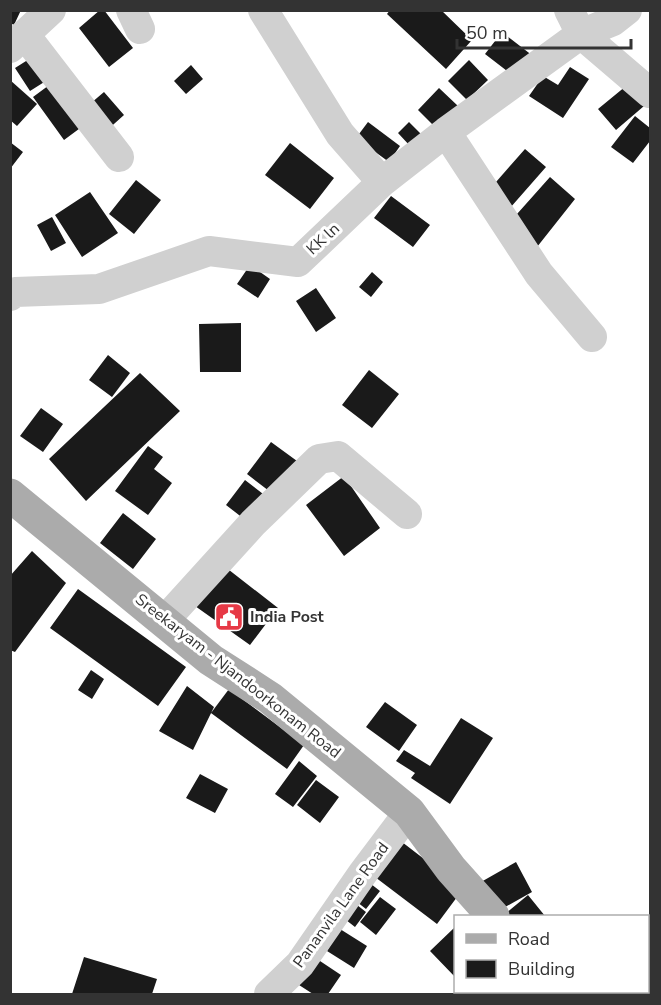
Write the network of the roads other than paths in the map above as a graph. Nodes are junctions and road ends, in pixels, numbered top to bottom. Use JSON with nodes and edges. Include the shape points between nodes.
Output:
{"nodes":[{"id":1,"x":51,"y":10,"type":"edge"},
{"id":2,"x":263,"y":10,"type":"edge"},
{"id":3,"x":627,"y":10,"type":"edge"},
{"id":4,"x":575,"y":22,"type":"edge"},
{"id":5,"x":18,"y":41,"type":"edge"},
{"id":6,"x":651,"y":93,"type":"edge"},
{"id":7,"x":446,"y":132,"type":"junction"},
{"id":8,"x":119,"y":157,"type":"dead end"},
{"id":9,"x":382,"y":182,"type":"junction"},
{"id":10,"x":10,"y":296,"type":"edge"},
{"id":11,"x":592,"y":337,"type":"dead end"},
{"id":12,"x":10,"y":495,"type":"edge"},
{"id":13,"x":407,"y":514,"type":"dead end"},
{"id":14,"x":164,"y":621,"type":"junction"},
{"id":15,"x":409,"y":812,"type":"junction"},
{"id":16,"x":492,"y":915,"type":"edge"},
{"id":17,"x":269,"y":994,"type":"edge"}],
"edges":[{"from":1,"to":5,"type":"street"},
{"from":2,"to":9,"type":"street","via":[[340,134]]},
{"from":3,"to":4,"type":"street","name":"KK ln","via":[[613,21]]},
{"from":4,"to":6,"type":"street"},
{"from":4,"to":7,"type":"street","name":"KK ln"},
{"from":5,"to":8,"type":"street"},
{"from":7,"to":9,"type":"street","name":"KK ln"},
{"from":7,"to":11,"type":"street","via":[[539,274]]},
{"from":9,"to":10,"type":"street","name":"KK ln","via":[[298,262],[209,251],[99,289],[15,292]]},
{"from":12,"to":14,"type":"main road","name":"Sreekaryam - Njandoorkonam Road"},
{"from":13,"to":14,"type":"street","via":[[338,456],[319,459],[253,523]]},
{"from":14,"to":15,"type":"main road","name":"Sreekaryam - Njandoorkonam Road","via":[[211,660],[270,698]]},
{"from":15,"to":16,"type":"main road","name":"Sreekaryam - Njandoorkonam Road"},
{"from":15,"to":17,"type":"street","name":"Pananvila Lane Road","via":[[300,964]]}]}
